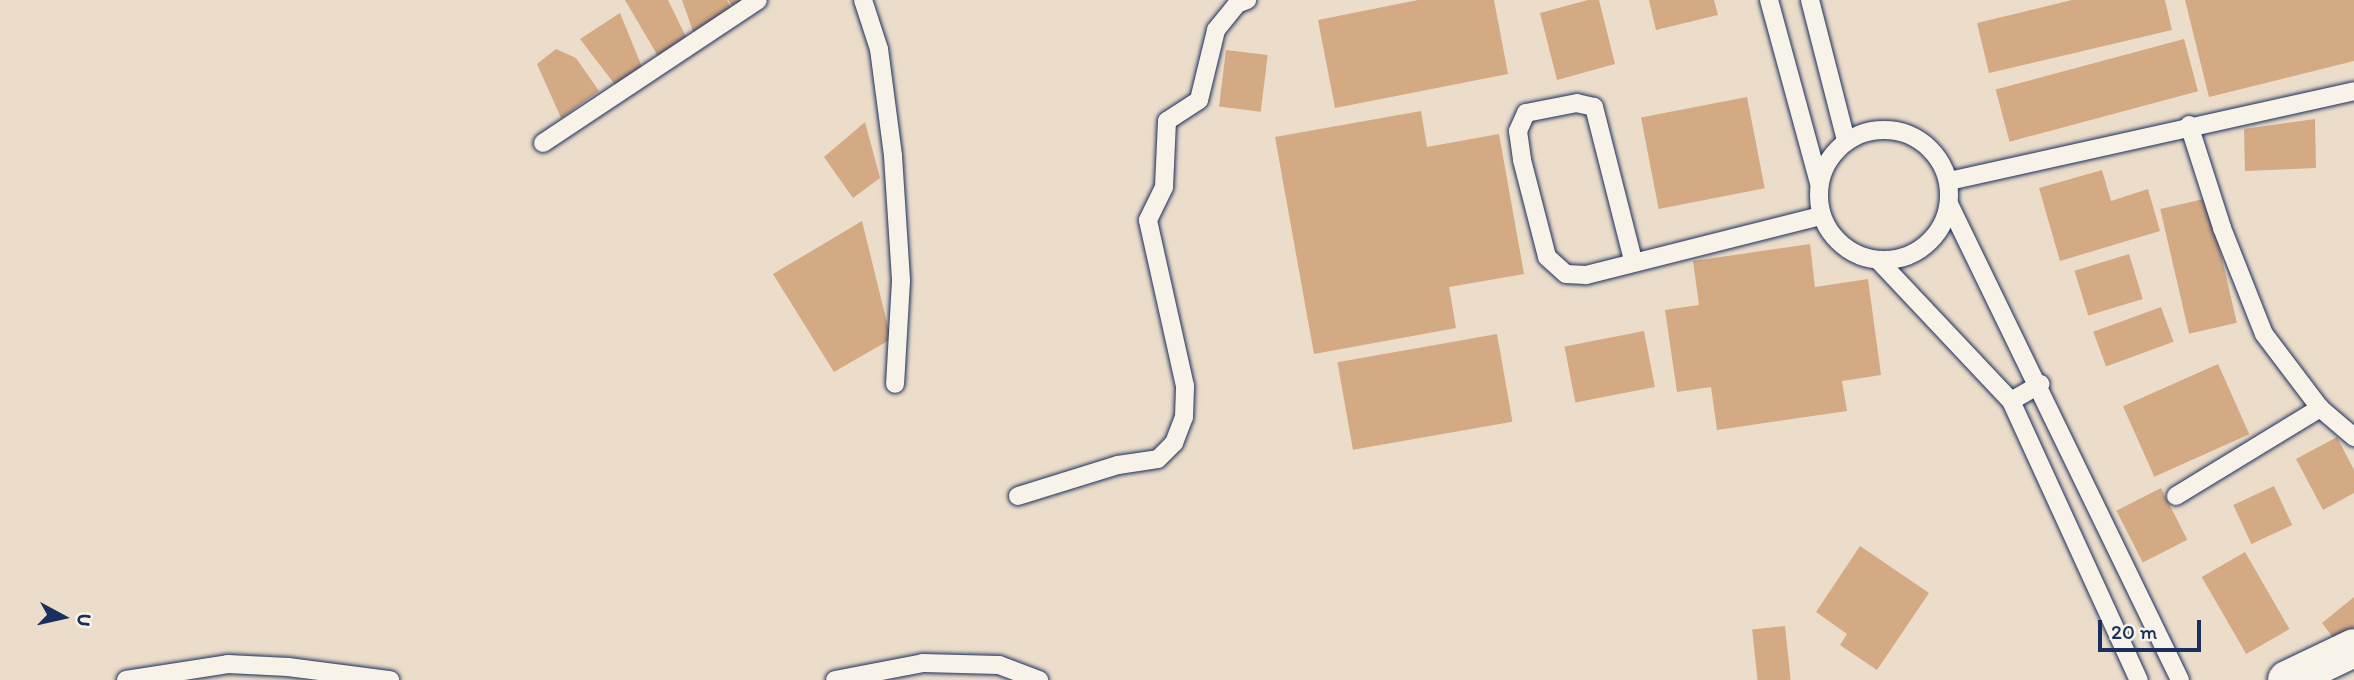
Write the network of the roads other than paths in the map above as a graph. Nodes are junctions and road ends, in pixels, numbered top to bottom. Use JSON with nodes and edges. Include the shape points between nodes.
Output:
{"nodes":[{"id":1,"x":758,"y":0,"type":"edge"},
{"id":2,"x":863,"y":0,"type":"edge"},
{"id":3,"x":1247,"y":0,"type":"edge"},
{"id":4,"x":1769,"y":0,"type":"edge"},
{"id":5,"x":1810,"y":0,"type":"edge"},
{"id":6,"x":2354,"y":91,"type":"edge"},
{"id":7,"x":2189,"y":125,"type":"junction"},
{"id":8,"x":1846,"y":140,"type":"junction"},
{"id":9,"x":542,"y":143,"type":"dead end"},
{"id":10,"x":1949,"y":181,"type":"junction"},
{"id":11,"x":1819,"y":183,"type":"junction"},
{"id":12,"x":1950,"y":204,"type":"junction"},
{"id":13,"x":1821,"y":216,"type":"junction"},
{"id":14,"x":1633,"y":260,"type":"junction"},
{"id":15,"x":1880,"y":262,"type":"junction"},
{"id":16,"x":895,"y":384,"type":"dead end"},
{"id":17,"x":2040,"y":384,"type":"junction"},
{"id":18,"x":2011,"y":401,"type":"junction"},
{"id":19,"x":2320,"y":408,"type":"junction"},
{"id":20,"x":2354,"y":437,"type":"edge"},
{"id":21,"x":1018,"y":496,"type":"dead end"},
{"id":22,"x":2176,"y":496,"type":"dead end"},
{"id":23,"x":2354,"y":648,"type":"edge"},
{"id":24,"x":126,"y":680,"type":"edge"},
{"id":25,"x":390,"y":680,"type":"edge"},
{"id":26,"x":835,"y":680,"type":"edge"},
{"id":27,"x":1039,"y":680,"type":"edge"},
{"id":28,"x":2139,"y":680,"type":"edge"},
{"id":29,"x":2180,"y":680,"type":"edge"},
{"id":30,"x":2287,"y":680,"type":"edge"}],
"edges":[{"from":1,"to":9,"type":"lane"},
{"from":2,"to":16,"type":"lane","via":[[879,49],[894,170],[901,281]]},
{"from":3,"to":21,"type":"lane","via":[[1237,4],[1216,30],[1199,100],[1167,121],[1164,187],[1148,220],[1185,386],[1184,417],[1174,443],[1158,459],[1118,465]]},
{"from":4,"to":11,"type":"lane"},
{"from":5,"to":8,"type":"lane"},
{"from":6,"to":7,"type":"lane"},
{"from":7,"to":10,"type":"lane","via":[[2067,158]]},
{"from":7,"to":19,"type":"lane","via":[[2222,228],[2264,334]]},
{"from":8,"to":10,"type":"lane","via":[[1871,130],[1896,130],[1920,139],[1939,157]]},
{"from":8,"to":11,"type":"lane","via":[[1829,159]]},
{"from":10,"to":12,"type":"lane"},
{"from":11,"to":13,"type":"lane"},
{"from":12,"to":15,"type":"lane","via":[[1942,228],[1926,247],[1905,258]]},
{"from":12,"to":17,"type":"lane"},
{"from":13,"to":14,"type":"lane"},
{"from":13,"to":15,"type":"lane","via":[[1834,239],[1855,255]]},
{"from":14,"to":14,"type":"lane","via":[[1580,275],[1566,274],[1550,263],[1519,145],[1519,125],[1526,113],[1577,103],[1594,107]]},
{"from":15,"to":18,"type":"lane"},
{"from":17,"to":18,"type":"lane"},
{"from":17,"to":29,"type":"lane"},
{"from":18,"to":28,"type":"lane"},
{"from":19,"to":20,"type":"lane"},
{"from":19,"to":22,"type":"lane"},
{"from":23,"to":30,"type":"street"},
{"from":24,"to":25,"type":"lane","via":[[228,664]]},
{"from":26,"to":27,"type":"lane","via":[[923,663],[999,665]]}]}
